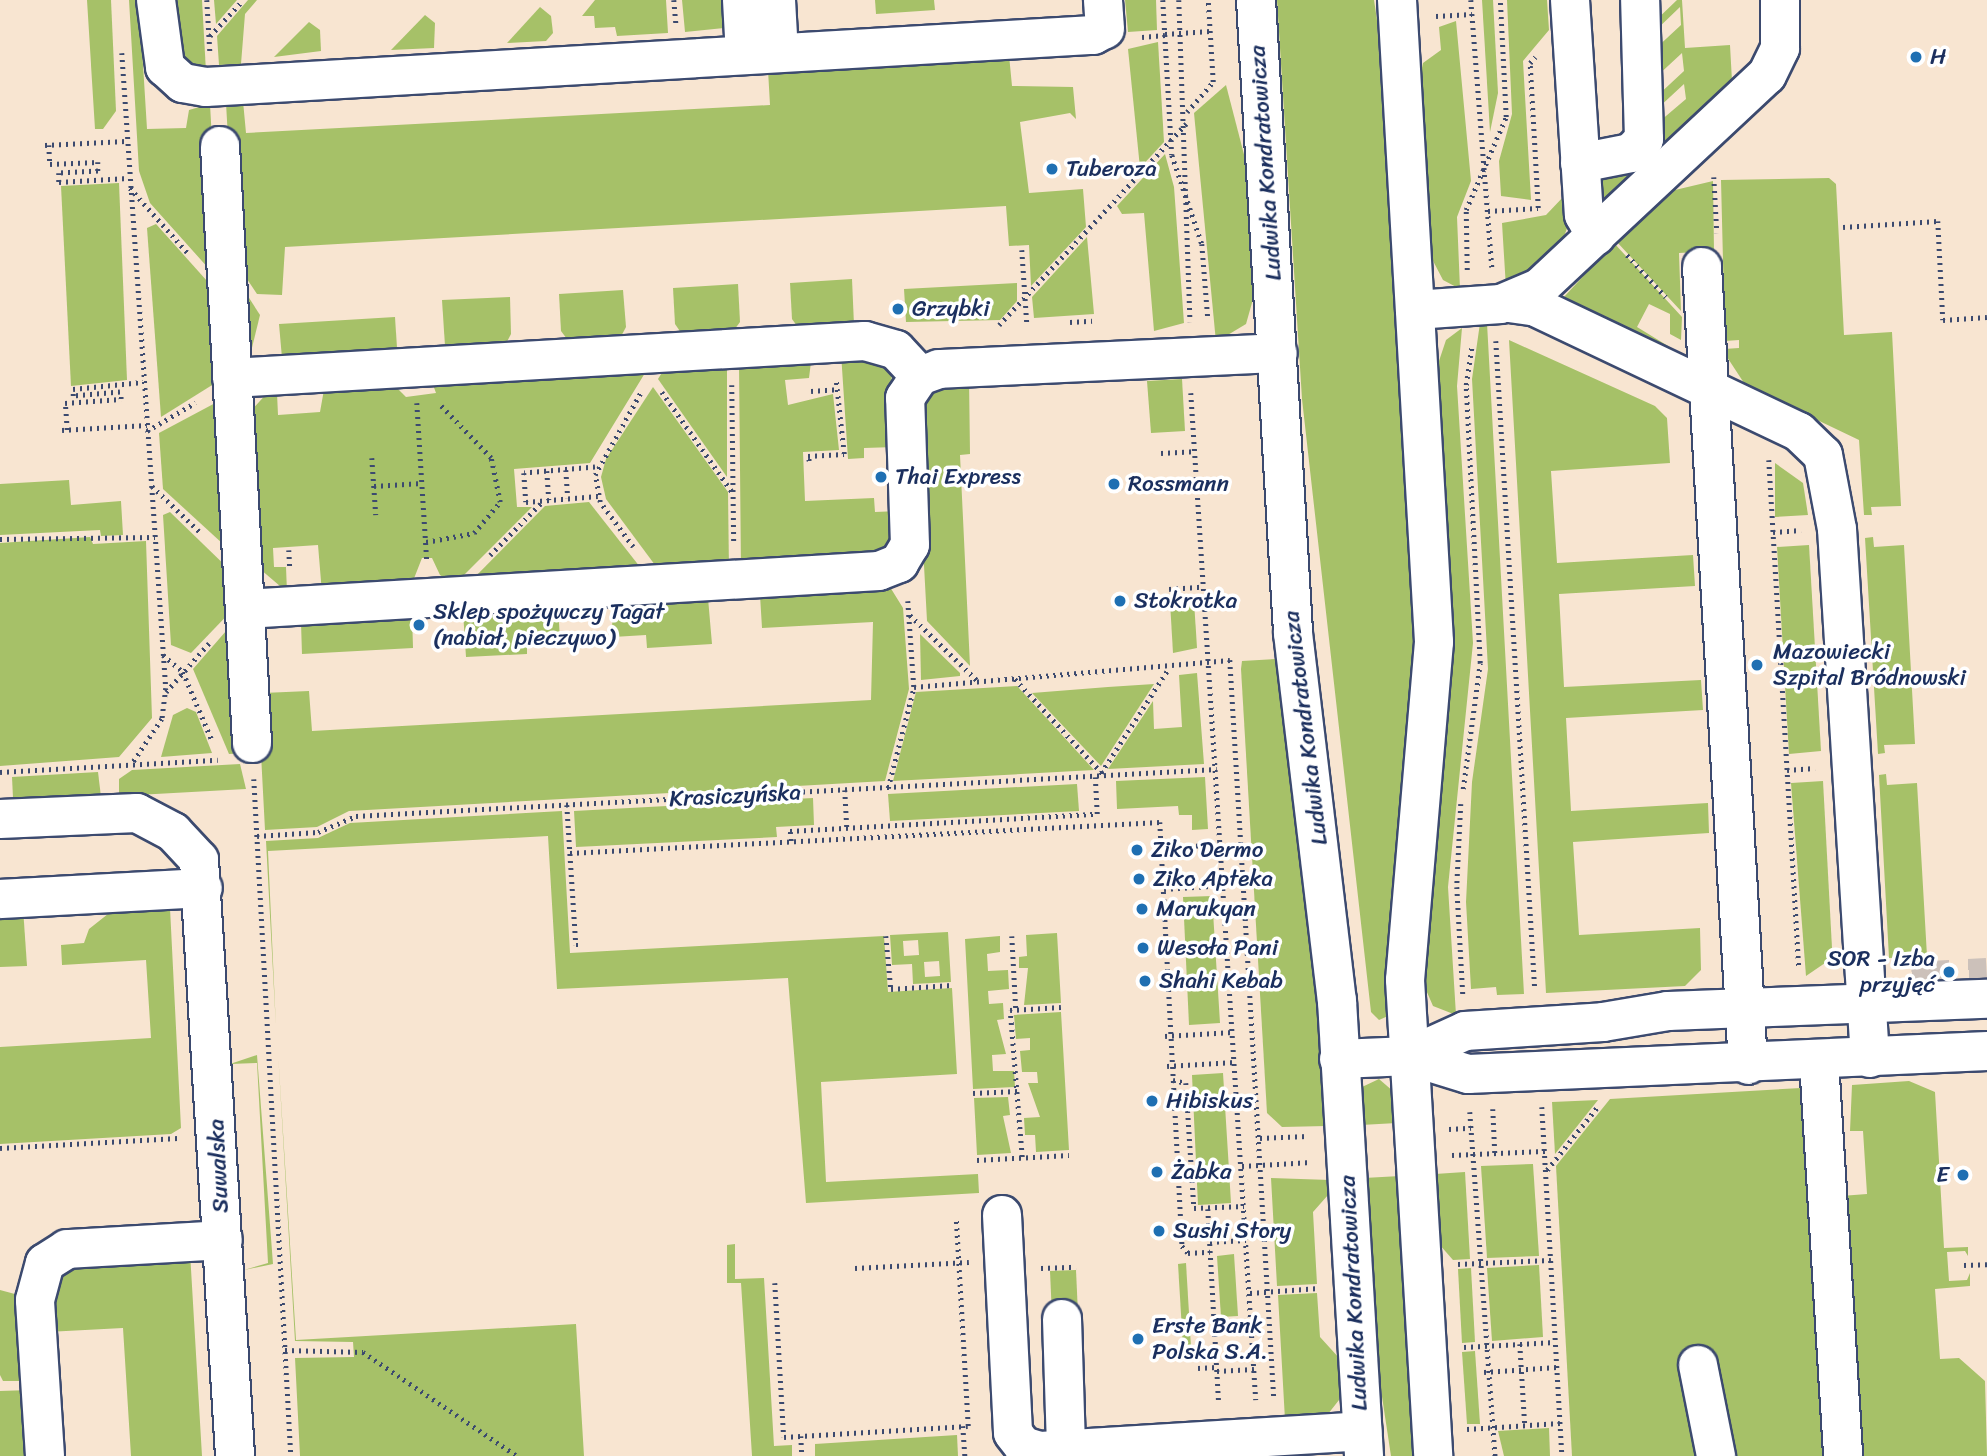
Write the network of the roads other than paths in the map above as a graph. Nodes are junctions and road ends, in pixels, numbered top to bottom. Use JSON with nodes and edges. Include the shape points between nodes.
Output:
{"nodes":[{"id":1,"x":156,"y":0,"type":"edge"},
{"id":2,"x":742,"y":0,"type":"edge"},
{"id":3,"x":776,"y":0,"type":"edge"},
{"id":4,"x":1103,"y":0,"type":"edge"},
{"id":5,"x":1256,"y":0,"type":"edge"},
{"id":6,"x":1397,"y":0,"type":"edge"},
{"id":7,"x":1570,"y":0,"type":"edge"},
{"id":8,"x":1640,"y":0,"type":"edge"},
{"id":9,"x":1780,"y":0,"type":"edge"},
{"id":10,"x":762,"y":54,"type":"junction"},
{"id":11,"x":220,"y":146,"type":"dead end"},
{"id":12,"x":1580,"y":163,"type":"junction"},
{"id":13,"x":1600,"y":233,"type":"junction"},
{"id":14,"x":1702,"y":267,"type":"dead end"},
{"id":15,"x":1499,"y":304,"type":"junction"},
{"id":16,"x":1415,"y":310,"type":"junction"},
{"id":17,"x":1278,"y":354,"type":"junction"},
{"id":18,"x":920,"y":376,"type":"junction"},
{"id":19,"x":233,"y":380,"type":"junction"},
{"id":20,"x":1709,"y":389,"type":"junction"},
{"id":21,"x":244,"y":595,"type":"junction"},
{"id":22,"x":242,"y":754,"type":"road end"},
{"id":23,"x":0,"y":819,"type":"edge"},
{"id":24,"x":203,"y":882,"type":"junction"},
{"id":25,"x":0,"y":899,"type":"edge"},
{"id":26,"x":1912,"y":981,"type":"tunnel mouth"},
{"id":27,"x":1867,"y":999,"type":"junction"},
{"id":28,"x":1987,"y":999,"type":"edge"},
{"id":29,"x":1746,"y":1034,"type":"junction"},
{"id":30,"x":1987,"y":1051,"type":"edge"},
{"id":31,"x":1410,"y":1056,"type":"junction"},
{"id":32,"x":1870,"y":1058,"type":"junction"},
{"id":33,"x":1339,"y":1059,"type":"junction"},
{"id":34,"x":1819,"y":1061,"type":"junction"},
{"id":35,"x":1552,"y":1082,"type":"junction"},
{"id":36,"x":1002,"y":1215,"type":"dead end"},
{"id":37,"x":223,"y":1240,"type":"junction"},
{"id":38,"x":1062,"y":1319,"type":"dead end"},
{"id":39,"x":1698,"y":1365,"type":"dead end"},
{"id":40,"x":1363,"y":1443,"type":"edge"},
{"id":41,"x":1066,"y":1449,"type":"junction"},
{"id":42,"x":45,"y":1456,"type":"edge"},
{"id":43,"x":235,"y":1456,"type":"edge"},
{"id":44,"x":1433,"y":1456,"type":"edge"},
{"id":45,"x":1716,"y":1456,"type":"edge"},
{"id":46,"x":1843,"y":1456,"type":"edge"}],
"edges":[{"from":1,"to":10,"type":"street","via":[[161,59],[176,79],[198,87]]},
{"from":2,"to":10,"type":"street"},
{"from":3,"to":10,"type":"street"},
{"from":4,"to":10,"type":"street","via":[[1105,29],[1093,35]]},
{"from":5,"to":17,"type":"street","name":"Ludwika Kondratowicza"},
{"from":6,"to":16,"type":"street"},
{"from":7,"to":12,"type":"street"},
{"from":8,"to":12,"type":"street","via":[[1644,139],[1631,153]]},
{"from":9,"to":13,"type":"street","via":[[1780,48],[1767,75]]},
{"from":11,"to":19,"type":"street"},
{"from":12,"to":13,"type":"street","via":[[1584,215]]},
{"from":13,"to":15,"type":"street","via":[[1539,288]]},
{"from":14,"to":20,"type":"street"},
{"from":15,"to":16,"type":"street"},
{"from":15,"to":20,"type":"street","via":[[1536,307]]},
{"from":16,"to":31,"type":"street","via":[[1434,642],[1408,910]]},
{"from":17,"to":18,"type":"street","via":[[939,369]]},
{"from":17,"to":33,"type":"street","name":"Ludwika Kondratowicza","via":[[1293,633]]},
{"from":18,"to":19,"type":"street","via":[[885,345],[832,342],[731,349],[659,365]]},
{"from":18,"to":21,"type":"street","via":[[905,398],[911,539],[899,563],[879,571],[449,597]]},
{"from":19,"to":21,"type":"street"},
{"from":20,"to":27,"type":"street","via":[[1808,438],[1828,468]]},
{"from":20,"to":29,"type":"street"},
{"from":21,"to":22,"type":"street"},
{"from":23,"to":24,"type":"street","via":[[137,813],[186,843]]},
{"from":24,"to":25,"type":"street"},
{"from":24,"to":37,"type":"street","name":"Suwalska"},
{"from":26,"to":27,"type":"street"},
{"from":27,"to":28,"type":"street"},
{"from":27,"to":29,"type":"street"},
{"from":27,"to":32,"type":"street"},
{"from":29,"to":31,"type":"street","via":[[1465,1031]]},
{"from":29,"to":34,"type":"street"},
{"from":29,"to":35,"type":"street","via":[[1604,1085]]},
{"from":29,"to":35,"type":"street","via":[[1673,1028]]},
{"from":30,"to":32,"type":"street"},
{"from":31,"to":33,"type":"street"},
{"from":31,"to":35,"type":"street","via":[[1468,1074]]},
{"from":31,"to":44,"type":"street"},
{"from":32,"to":34,"type":"street"},
{"from":33,"to":40,"type":"street","name":"Ludwika Kondratowicza"},
{"from":34,"to":46,"type":"street"},
{"from":36,"to":41,"type":"street","via":[[1013,1433],[1028,1449]]},
{"from":37,"to":42,"type":"street","via":[[67,1249],[45,1263],[36,1300]]},
{"from":37,"to":43,"type":"street","name":"Suwalska"},
{"from":38,"to":41,"type":"street"},
{"from":39,"to":45,"type":"street"},
{"from":40,"to":41,"type":"street"}]}
